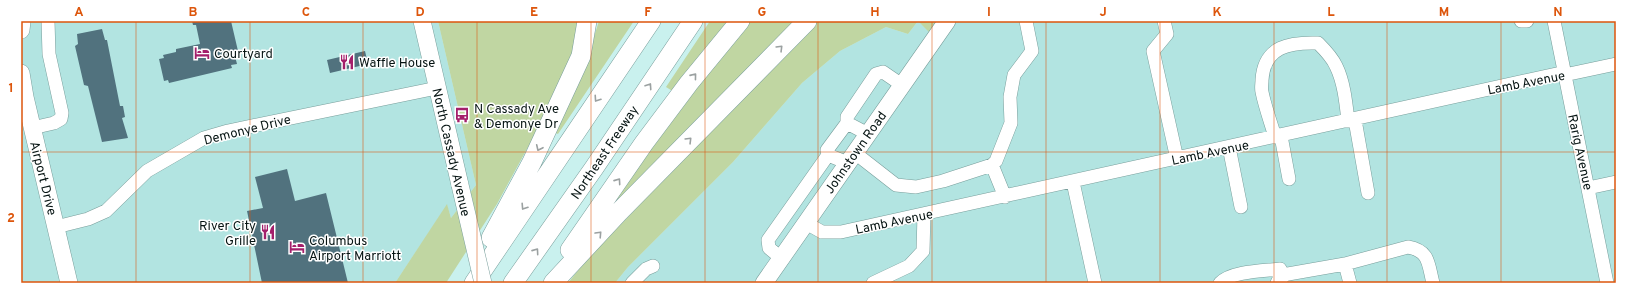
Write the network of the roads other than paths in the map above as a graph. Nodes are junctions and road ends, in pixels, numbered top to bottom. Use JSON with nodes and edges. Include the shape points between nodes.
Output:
{"nodes":[{"id":1,"x":22,"y":21,"type":"edge"},
{"id":2,"x":48,"y":21,"type":"edge"},
{"id":3,"x":422,"y":21,"type":"edge"},
{"id":4,"x":587,"y":21,"type":"edge"},
{"id":5,"x":651,"y":21,"type":"edge"},
{"id":6,"x":693,"y":21,"type":"edge"},
{"id":7,"x":740,"y":21,"type":"edge"},
{"id":8,"x":807,"y":21,"type":"edge"},
{"id":9,"x":947,"y":21,"type":"edge"},
{"id":10,"x":1026,"y":21,"type":"edge"},
{"id":11,"x":1164,"y":21,"type":"edge"},
{"id":12,"x":1521,"y":21,"type":"edge"},
{"id":13,"x":1527,"y":21,"type":"edge"},
{"id":14,"x":1554,"y":21,"type":"edge"},
{"id":15,"x":21,"y":30,"type":"edge"},
{"id":16,"x":1616,"y":64,"type":"edge"},
{"id":17,"x":21,"y":73,"type":"edge"},
{"id":18,"x":1565,"y":74,"type":"junction"},
{"id":19,"x":902,"y":85,"type":"junction"},
{"id":20,"x":437,"y":88,"type":"junction"},
{"id":21,"x":27,"y":120,"type":"edge"},
{"id":22,"x":1352,"y":121,"type":"junction"},
{"id":23,"x":847,"y":123,"type":"junction"},
{"id":24,"x":868,"y":134,"type":"junction"},
{"id":25,"x":1278,"y":137,"type":"junction"},
{"id":26,"x":1229,"y":148,"type":"junction"},
{"id":27,"x":828,"y":155,"type":"junction"},
{"id":28,"x":851,"y":158,"type":"junction"},
{"id":29,"x":1177,"y":159,"type":"junction"},
{"id":30,"x":992,"y":165,"type":"junction"},
{"id":31,"x":1289,"y":179,"type":"dead end"},
{"id":32,"x":1073,"y":182,"type":"junction"},
{"id":33,"x":1616,"y":182,"type":"edge"},
{"id":34,"x":1588,"y":188,"type":"junction"},
{"id":35,"x":1368,"y":192,"type":"dead end"},
{"id":36,"x":1004,"y":197,"type":"junction"},
{"id":37,"x":1241,"y":207,"type":"dead end"},
{"id":38,"x":924,"y":214,"type":"junction"},
{"id":39,"x":806,"y":223,"type":"junction"},
{"id":40,"x":56,"y":227,"type":"junction"},
{"id":41,"x":781,"y":258,"type":"junction"},
{"id":42,"x":1345,"y":264,"type":"junction"},
{"id":43,"x":653,"y":266,"type":"dead end"},
{"id":44,"x":1280,"y":279,"type":"edge"},
{"id":45,"x":69,"y":283,"type":"edge"},
{"id":46,"x":468,"y":283,"type":"edge"},
{"id":47,"x":474,"y":283,"type":"edge"},
{"id":48,"x":483,"y":283,"type":"edge"},
{"id":49,"x":513,"y":283,"type":"edge"},
{"id":50,"x":548,"y":283,"type":"edge"},
{"id":51,"x":553,"y":283,"type":"edge"},
{"id":52,"x":632,"y":283,"type":"edge"},
{"id":53,"x":764,"y":283,"type":"edge"},
{"id":54,"x":873,"y":283,"type":"edge"},
{"id":55,"x":1095,"y":283,"type":"edge"},
{"id":56,"x":1220,"y":283,"type":"edge"},
{"id":57,"x":1350,"y":283,"type":"edge"},
{"id":58,"x":1433,"y":283,"type":"edge"},
{"id":59,"x":1607,"y":283,"type":"edge"}],
"edges":[{"from":1,"to":15,"type":"main road"},
{"from":2,"to":21,"type":"street","via":[[49,54],[62,113],[61,119],[54,124]]},
{"from":3,"to":20,"type":"main road","name":"North Cassady Avenue"},
{"from":4,"to":46,"type":"highway","one_way":true,"via":[[581,56],[532,162]]},
{"from":5,"to":47,"type":"highway","one_way":true},
{"from":49,"to":6,"type":"highway","name":"Northeast Freeway","one_way":true},
{"from":50,"to":7,"type":"highway","one_way":true,"via":[[644,143]]},
{"from":51,"to":8,"type":"highway","one_way":true},
{"from":9,"to":19,"type":"main road","name":"Johnstown Road"},
{"from":10,"to":30,"type":"street","via":[[1032,51],[1014,75],[1010,97],[1011,123]]},
{"from":11,"to":29,"type":"street","via":[[1167,34],[1153,51]]},
{"from":12,"to":13,"type":"street"},
{"from":14,"to":18,"type":"street","name":"Rarig Avenue"},
{"from":16,"to":18,"type":"street","name":"Lamb Avenue"},
{"from":17,"to":21,"type":"main road","name":"Airport Drive"},
{"from":18,"to":22,"type":"street","name":"Lamb Avenue"},
{"from":18,"to":34,"type":"street","name":"Rarig Avenue"},
{"from":19,"to":23,"type":"street","via":[[883,72],[876,74],[847,117]]},
{"from":19,"to":24,"type":"main road","name":"Johnstown Road"},
{"from":20,"to":40,"type":"street","name":"Demonye Drive","via":[[204,138],[147,171],[106,211],[88,219]]},
{"from":20,"to":48,"type":"main road","name":"North Cassady Avenue","bridge":true},
{"from":21,"to":40,"type":"main road","name":"Airport Drive"},
{"from":22,"to":25,"type":"street","name":"Lamb Avenue"},
{"from":22,"to":25,"type":"street","via":[[1336,66],[1328,53],[1318,43],[1302,42],[1273,52],[1263,70],[1262,91]]},
{"from":22,"to":35,"type":"street"},
{"from":23,"to":24,"type":"street"},
{"from":23,"to":27,"type":"street","via":[[827,150]]},
{"from":24,"to":28,"type":"main road","name":"Johnstown Road"},
{"from":25,"to":26,"type":"street","name":"Lamb Avenue"},
{"from":25,"to":31,"type":"street"},
{"from":26,"to":29,"type":"street","name":"Lamb Avenue"},
{"from":26,"to":37,"type":"street"},
{"from":27,"to":28,"type":"street"},
{"from":27,"to":41,"type":"street","via":[[768,240],[769,248]]},
{"from":28,"to":30,"type":"street","via":[[896,185],[916,187]]},
{"from":28,"to":39,"type":"main road","name":"Johnstown Road"},
{"from":29,"to":32,"type":"street","name":"Lamb Avenue"},
{"from":30,"to":36,"type":"street"},
{"from":32,"to":36,"type":"street","name":"Lamb Avenue"},
{"from":32,"to":55,"type":"street"},
{"from":33,"to":34,"type":"street"},
{"from":34,"to":59,"type":"street","name":"Rarig Avenue"},
{"from":36,"to":38,"type":"street","name":"Lamb Avenue"},
{"from":38,"to":39,"type":"street","name":"Lamb Avenue","via":[[842,232],[822,232]]},
{"from":38,"to":54,"type":"street","via":[[923,251],[909,266]]},
{"from":39,"to":41,"type":"main road","name":"Johnstown Road"},
{"from":40,"to":45,"type":"main road","name":"Airport Drive"},
{"from":41,"to":53,"type":"main road","name":"Johnstown Road"},
{"from":42,"to":44,"type":"street"},
{"from":42,"to":57,"type":"street"},
{"from":42,"to":58,"type":"street","via":[[1408,247],[1418,249],[1427,258]]},
{"from":43,"to":52,"type":"street","via":[[646,269]]},
{"from":44,"to":56,"type":"street","via":[[1280,269],[1244,273],[1224,279]]}]}
